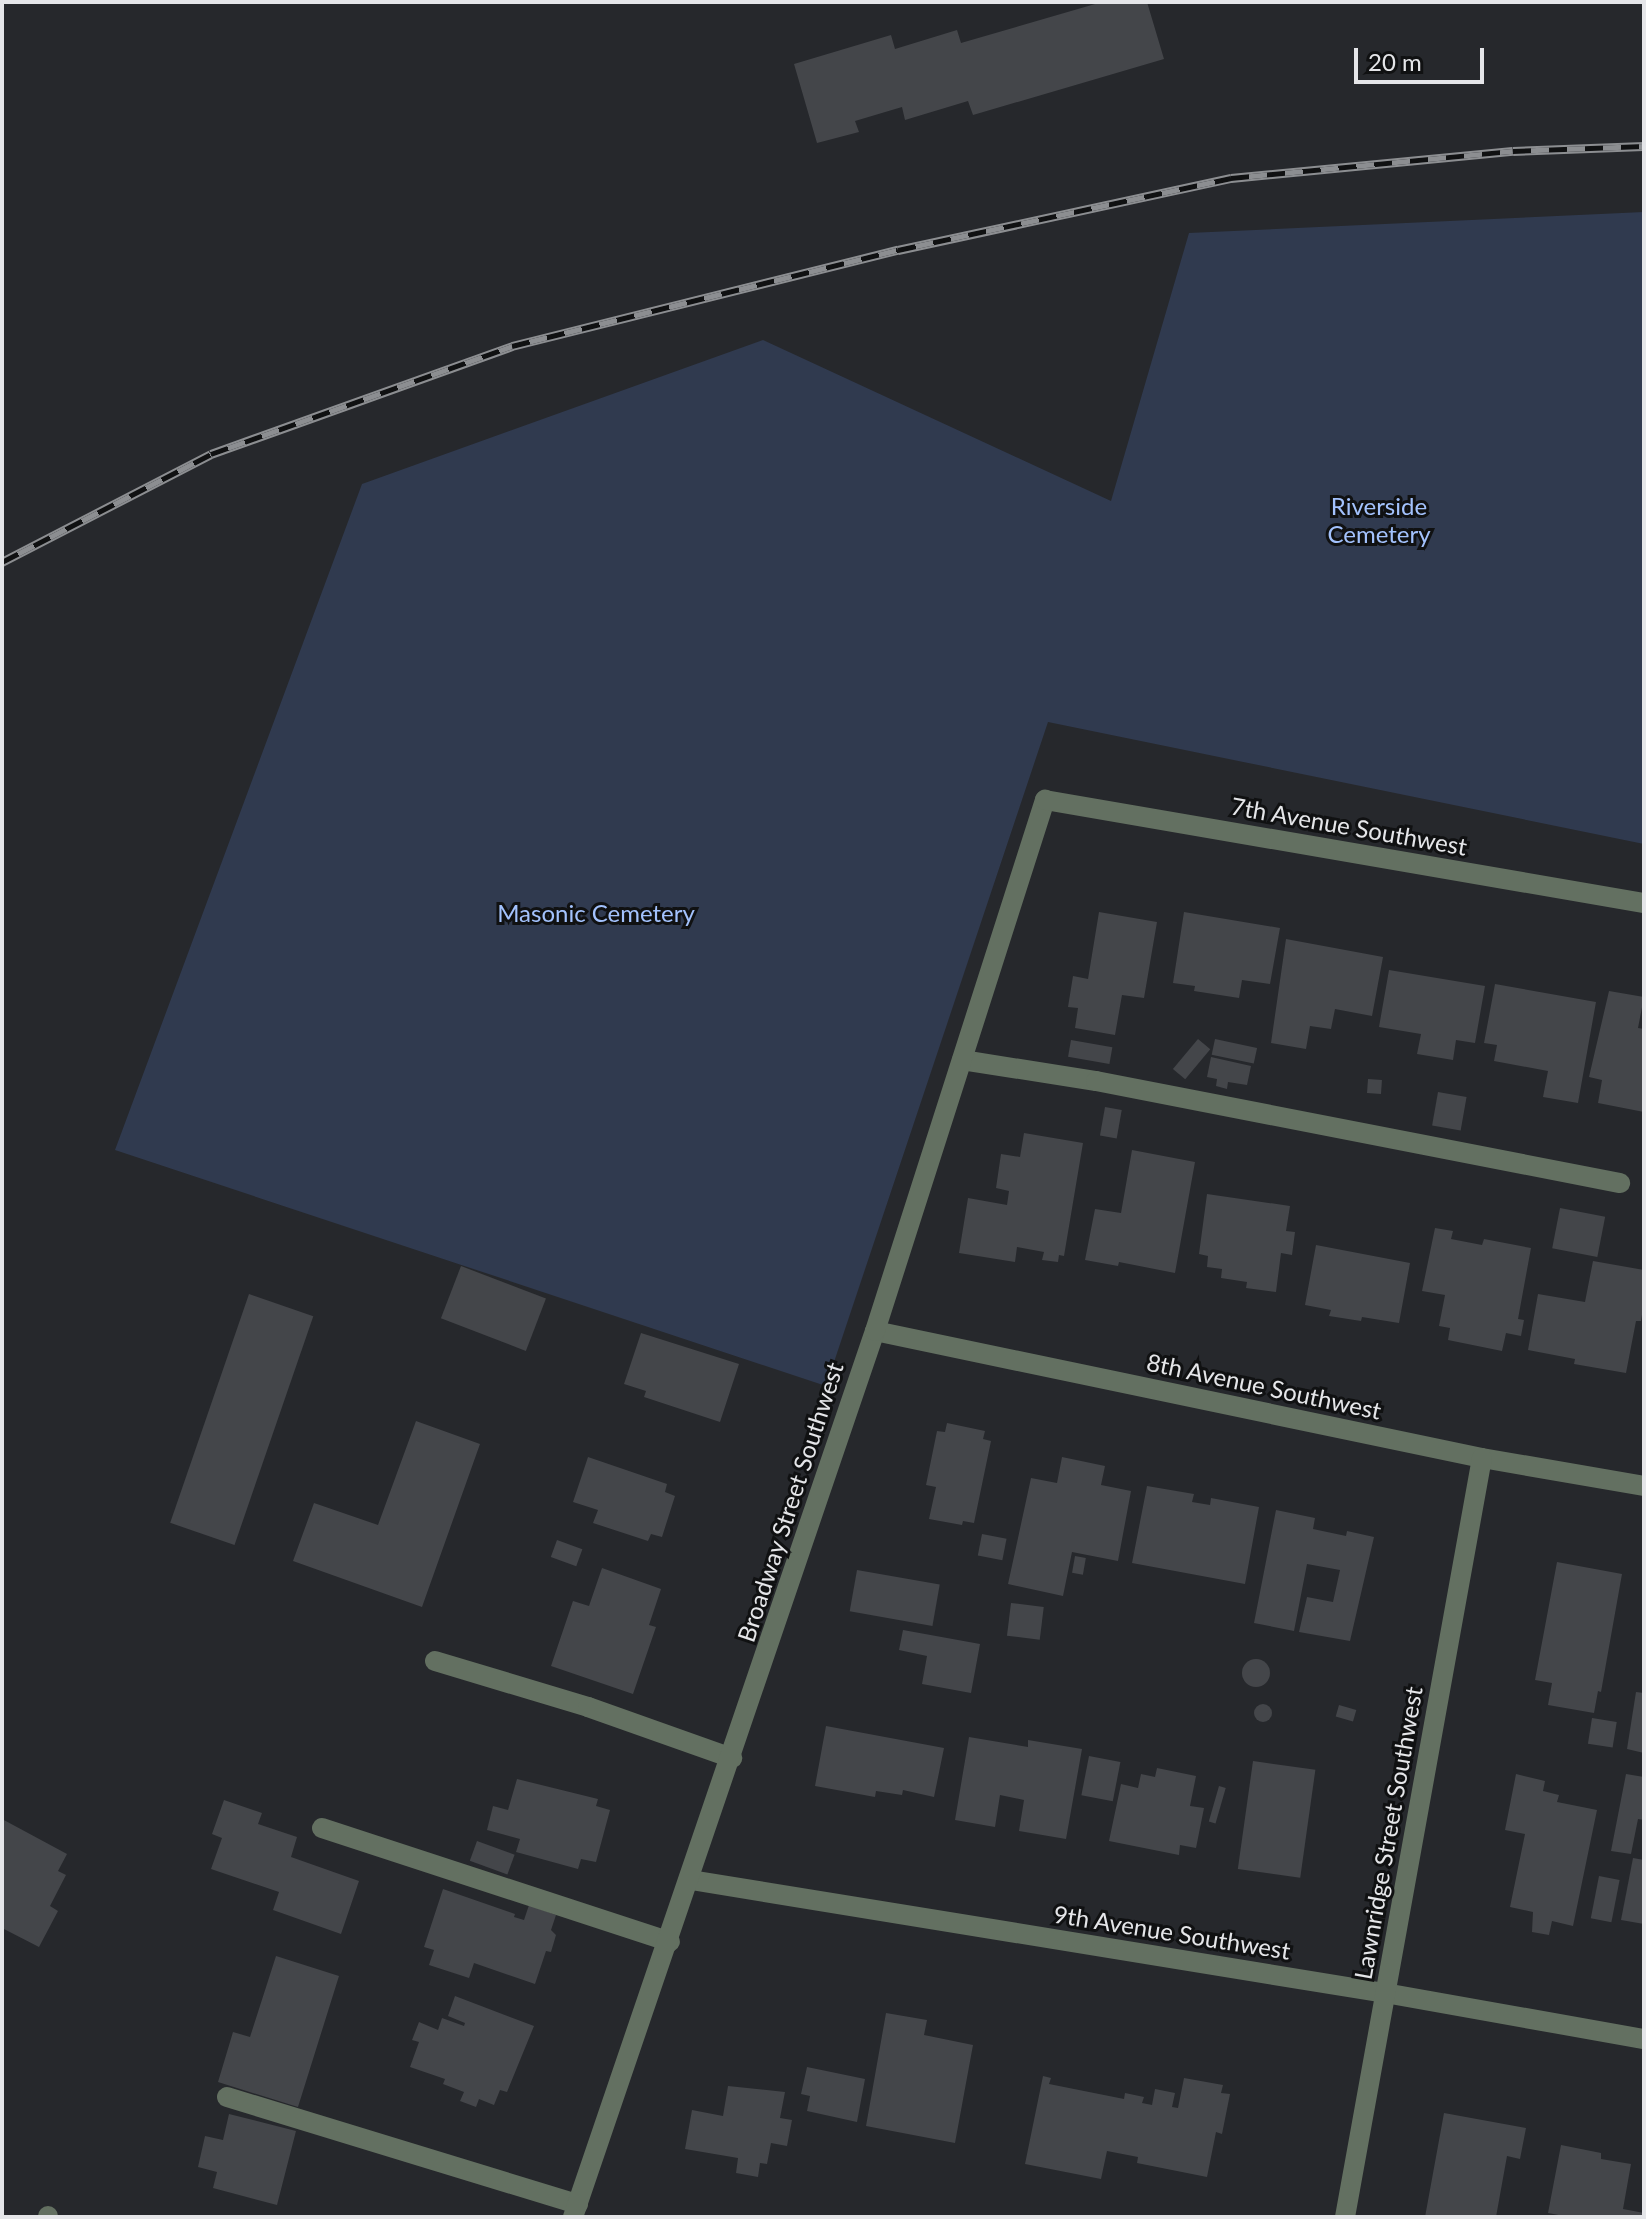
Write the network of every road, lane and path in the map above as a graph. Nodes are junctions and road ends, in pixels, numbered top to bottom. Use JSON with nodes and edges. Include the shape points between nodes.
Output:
{"nodes":[{"id":1,"x":1045,"y":800,"type":"joint"},
{"id":2,"x":1644,"y":903,"type":"edge"},
{"id":3,"x":962,"y":1060,"type":"junction"},
{"id":4,"x":1620,"y":1183,"type":"dead end"},
{"id":5,"x":875,"y":1331,"type":"junction"},
{"id":6,"x":1482,"y":1458,"type":"junction"},
{"id":7,"x":1644,"y":1486,"type":"edge"},
{"id":8,"x":435,"y":1661,"type":"dead end"},
{"id":9,"x":732,"y":1758,"type":"junction"},
{"id":10,"x":322,"y":1828,"type":"dead end"},
{"id":11,"x":691,"y":1880,"type":"junction"},
{"id":12,"x":670,"y":1942,"type":"junction"},
{"id":13,"x":1385,"y":1993,"type":"junction"},
{"id":14,"x":1644,"y":2039,"type":"edge"},
{"id":15,"x":227,"y":2097,"type":"dead end"},
{"id":16,"x":576,"y":2210,"type":"edge"},
{"id":17,"x":1345,"y":2217,"type":"edge"}],
"edges":[{"from":1,"to":2,"type":"street","name":"7th Avenue Southwest"},
{"from":1,"to":3,"type":"street","name":"Broadway Street Southwest"},
{"from":3,"to":4,"type":"street"},
{"from":3,"to":5,"type":"street","name":"Broadway Street Southwest"},
{"from":5,"to":6,"type":"street","name":"8th Avenue Southwest"},
{"from":5,"to":9,"type":"street","name":"Broadway Street Southwest"},
{"from":6,"to":7,"type":"street","name":"8th Avenue Southwest"},
{"from":6,"to":13,"type":"street","name":"Lawnridge Street Southwest"},
{"from":8,"to":9,"type":"street"},
{"from":9,"to":11,"type":"street","name":"Broadway Street Southwest"},
{"from":10,"to":12,"type":"street"},
{"from":11,"to":12,"type":"street","name":"Broadway Street Southwest"},
{"from":11,"to":13,"type":"street","name":"9th Avenue Southwest"},
{"from":12,"to":16,"type":"street","name":"Broadway Street Southwest"},
{"from":13,"to":14,"type":"street","name":"9th Avenue Southwest"},
{"from":13,"to":17,"type":"street","name":"Lawnridge Street Southwest"},
{"from":15,"to":16,"type":"street"}]}
